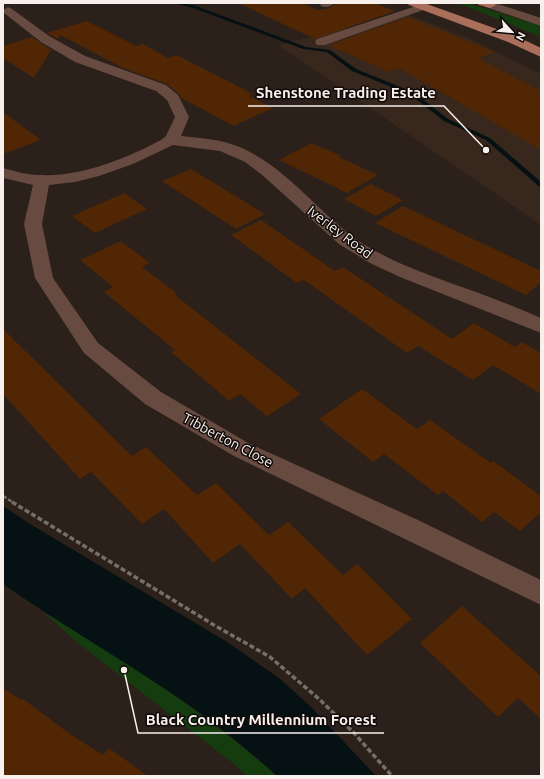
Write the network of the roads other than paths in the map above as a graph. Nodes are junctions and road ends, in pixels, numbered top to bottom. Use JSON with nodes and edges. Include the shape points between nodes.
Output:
{"nodes":[{"id":1,"x":440,"y":3,"type":"edge"},
{"id":2,"x":490,"y":4,"type":"edge"},
{"id":3,"x":418,"y":5,"type":"edge"},
{"id":4,"x":9,"y":9,"type":"edge"},
{"id":5,"x":541,"y":22,"type":"edge"},
{"id":6,"x":541,"y":41,"type":"edge"},
{"id":7,"x":321,"y":42,"type":"dead end"},
{"id":8,"x":541,"y":53,"type":"edge"},
{"id":9,"x":170,"y":140,"type":"junction"},
{"id":10,"x":3,"y":173,"type":"edge"},
{"id":11,"x":42,"y":181,"type":"junction"},
{"id":12,"x":541,"y":326,"type":"edge"},
{"id":13,"x":541,"y":592,"type":"edge"}],
"edges":[{"from":1,"to":6,"type":"main road"},
{"from":2,"to":5,"type":"street"},
{"from":3,"to":7,"type":"street"},
{"from":3,"to":8,"type":"main road","via":[[512,39]]},
{"from":4,"to":9,"type":"street","via":[[45,39],[80,59],[161,88],[173,98],[182,117]]},
{"from":9,"to":11,"type":"street","via":[[131,159],[105,168],[67,179]]},
{"from":9,"to":12,"type":"street","name":"Iverley Road","via":[[208,143],[233,151],[261,166],[328,226],[361,251],[403,273],[485,302]]},
{"from":10,"to":11,"type":"street","via":[[16,178]]},
{"from":11,"to":13,"type":"street","name":"Tibberton Close","via":[[33,224],[44,278],[91,348],[153,398],[242,450]]}]}
